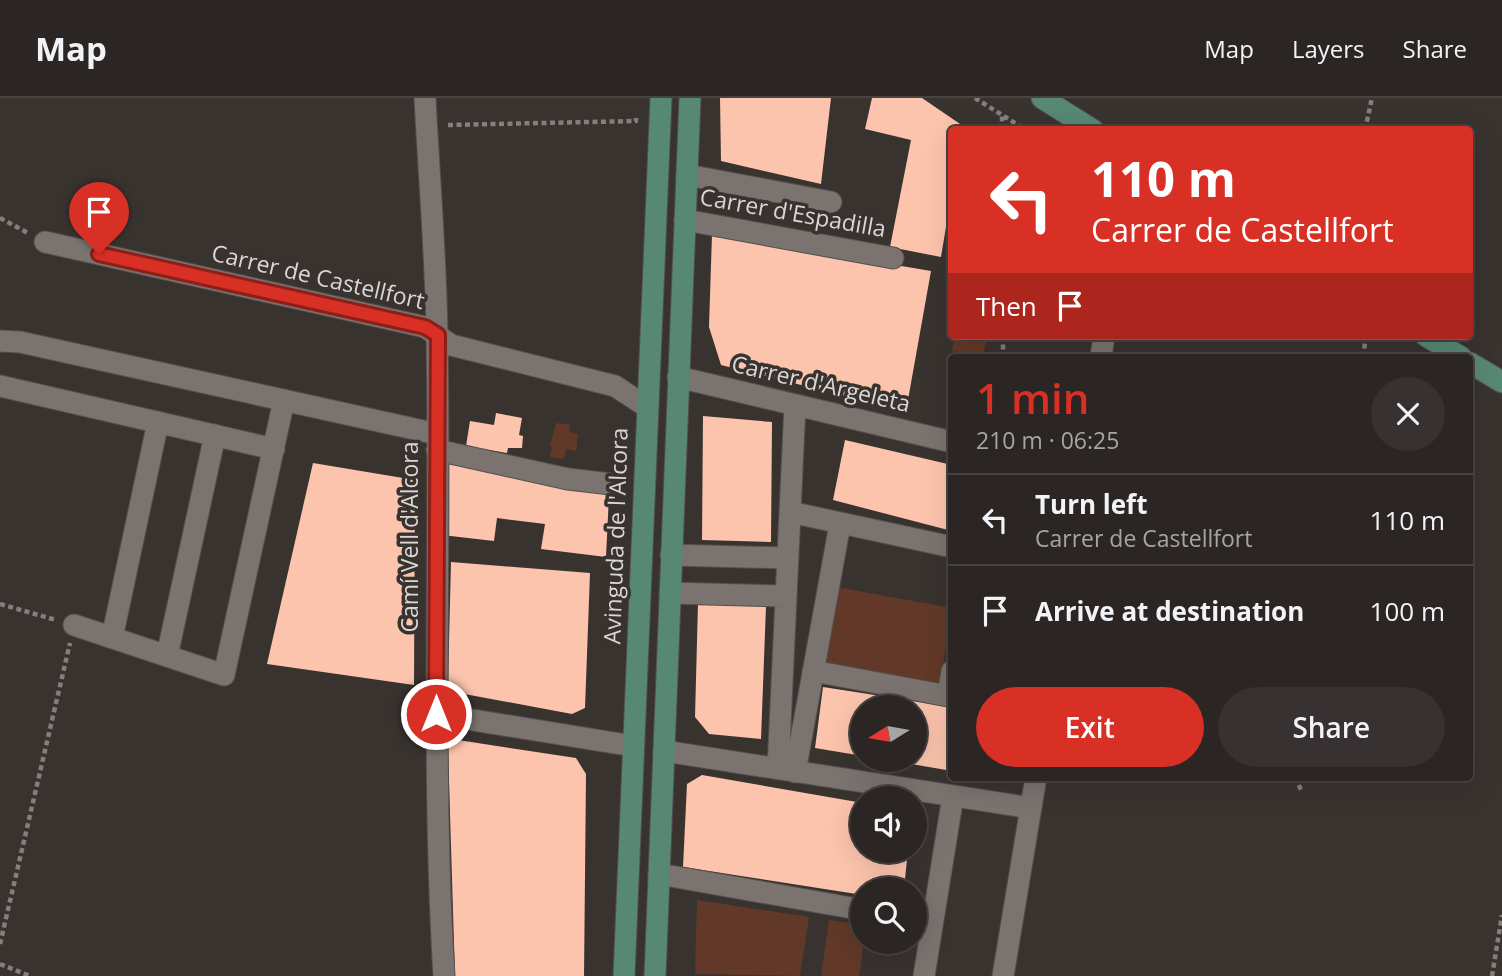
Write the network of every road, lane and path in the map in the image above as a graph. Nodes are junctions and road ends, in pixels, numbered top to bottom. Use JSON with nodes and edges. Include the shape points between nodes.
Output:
{"nodes":[{"id":1,"x":425,"y":98,"type":"edge"},
{"id":2,"x":690,"y":98,"type":"edge"},
{"id":3,"x":975,"y":98,"type":"edge"},
{"id":4,"x":1042,"y":98,"type":"edge"},
{"id":5,"x":1373,"y":98,"type":"edge"},
{"id":6,"x":661,"y":106,"type":"edge"},
{"id":7,"x":1002,"y":115,"type":"junction"},
{"id":8,"x":426,"y":125,"type":"junction"},
{"id":9,"x":1002,"y":126,"type":"edge"},
{"id":10,"x":1020,"y":126,"type":"edge"},
{"id":11,"x":1087,"y":126,"type":"edge"},
{"id":12,"x":1366,"y":126,"type":"edge"},
{"id":13,"x":687,"y":175,"type":"junction"},
{"id":14,"x":831,"y":202,"type":"dead end"},
{"id":15,"x":0,"y":218,"type":"edge"},
{"id":16,"x":685,"y":220,"type":"junction"},
{"id":17,"x":45,"y":242,"type":"joint"},
{"id":18,"x":893,"y":258,"type":"dead end"},
{"id":19,"x":438,"y":335,"type":"junction"},
{"id":20,"x":1433,"y":340,"type":"edge"},
{"id":21,"x":10,"y":341,"type":"edge"},
{"id":22,"x":1456,"y":354,"type":"edge"},
{"id":23,"x":1473,"y":365,"type":"edge"},
{"id":24,"x":649,"y":371,"type":"junction"},
{"id":25,"x":678,"y":377,"type":"junction"},
{"id":26,"x":1502,"y":382,"type":"edge"},
{"id":27,"x":0,"y":386,"type":"edge"},
{"id":28,"x":615,"y":386,"type":"junction"},
{"id":29,"x":284,"y":400,"type":"junction"},
{"id":30,"x":795,"y":405,"type":"junction"},
{"id":31,"x":647,"y":407,"type":"junction"},
{"id":32,"x":158,"y":422,"type":"junction"},
{"id":33,"x":215,"y":435,"type":"junction"},
{"id":34,"x":948,"y":441,"type":"edge"},
{"id":35,"x":437,"y":442,"type":"junction"},
{"id":36,"x":274,"y":449,"type":"junction"},
{"id":37,"x":611,"y":484,"type":"dead end"},
{"id":38,"x":790,"y":512,"type":"junction"},
{"id":39,"x":840,"y":524,"type":"junction"},
{"id":40,"x":948,"y":546,"type":"edge"},
{"id":41,"x":671,"y":555,"type":"junction"},
{"id":42,"x":788,"y":558,"type":"junction"},
{"id":43,"x":670,"y":593,"type":"junction"},
{"id":44,"x":786,"y":596,"type":"junction"},
{"id":45,"x":0,"y":604,"type":"edge"},
{"id":46,"x":74,"y":625,"type":"junction"},
{"id":47,"x":112,"y":638,"type":"junction"},
{"id":48,"x":167,"y":656,"type":"junction"},
{"id":49,"x":813,"y":671,"type":"junction"},
{"id":50,"x":948,"y":691,"type":"edge"},
{"id":51,"x":436,"y":714,"type":"junction"},
{"id":52,"x":634,"y":746,"type":"junction"},
{"id":53,"x":664,"y":751,"type":"junction"},
{"id":54,"x":786,"y":770,"type":"junction"},
{"id":55,"x":1035,"y":781,"type":"edge"},
{"id":56,"x":1298,"y":781,"type":"edge"},
{"id":57,"x":1302,"y":793,"type":"dead end"},
{"id":58,"x":953,"y":796,"type":"junction"},
{"id":59,"x":1031,"y":808,"type":"junction"},
{"id":60,"x":659,"y":874,"type":"junction"},
{"id":61,"x":927,"y":907,"type":"edge"},
{"id":62,"x":850,"y":908,"type":"edge"},
{"id":63,"x":1502,"y":915,"type":"edge"},
{"id":64,"x":0,"y":944,"type":"edge"},
{"id":65,"x":924,"y":954,"type":"edge"},
{"id":66,"x":0,"y":964,"type":"edge"},
{"id":67,"x":30,"y":976,"type":"edge"},
{"id":68,"x":444,"y":976,"type":"edge"},
{"id":69,"x":624,"y":976,"type":"edge"},
{"id":70,"x":655,"y":976,"type":"edge"},
{"id":71,"x":924,"y":976,"type":"edge"},
{"id":72,"x":1003,"y":976,"type":"edge"},
{"id":73,"x":1492,"y":976,"type":"edge"}],
"edges":[{"from":1,"to":8,"type":"street","name":"Camí Vell d'Alcora"},
{"from":2,"to":13,"type":"main road"},
{"from":3,"to":7,"type":"path"},
{"from":4,"to":11,"type":"main road"},
{"from":5,"to":12,"type":"path"},
{"from":6,"to":8,"type":"path","via":[[636,112],[636,121]]},
{"from":6,"to":24,"type":"main road","name":"Avinguda de l'Alcora"},
{"from":7,"to":9,"type":"path"},
{"from":7,"to":10,"type":"path"},
{"from":8,"to":19,"type":"street","name":"Camí Vell d'Alcora"},
{"from":13,"to":14,"type":"street"},
{"from":13,"to":16,"type":"main road"},
{"from":15,"to":17,"type":"path"},
{"from":16,"to":18,"type":"street","name":"Carrer d'Espadilla"},
{"from":16,"to":25,"type":"main road"},
{"from":17,"to":19,"type":"street","name":"Carrer de Castellfort","via":[[425,327]]},
{"from":19,"to":28,"type":"street","name":"Carrer de Castellfort","via":[[451,345]]},
{"from":19,"to":35,"type":"street","name":"Camí Vell d'Alcora"},
{"from":20,"to":22,"type":"main road"},
{"from":21,"to":29,"type":"street"},
{"from":23,"to":26,"type":"main road"},
{"from":24,"to":28,"type":"street"},
{"from":24,"to":31,"type":"main road","name":"Avinguda de l'Alcora"},
{"from":25,"to":30,"type":"street","name":"Carrer d'Argeleta"},
{"from":25,"to":41,"type":"main road"},
{"from":27,"to":32,"type":"street"},
{"from":28,"to":31,"type":"street","name":"Carrer de Castellfort"},
{"from":29,"to":35,"type":"street"},
{"from":29,"to":36,"type":"street"},
{"from":30,"to":34,"type":"street","name":"Carrer d'Argeleta"},
{"from":30,"to":38,"type":"street"},
{"from":31,"to":52,"type":"main road","name":"Avinguda de l'Alcora"},
{"from":32,"to":33,"type":"street"},
{"from":32,"to":47,"type":"street"},
{"from":33,"to":36,"type":"street"},
{"from":33,"to":48,"type":"street"},
{"from":35,"to":37,"type":"street","via":[[568,479]]},
{"from":35,"to":51,"type":"street","name":"Camí Vell d'Alcora"},
{"from":36,"to":48,"type":"street","via":[[224,675]]},
{"from":38,"to":39,"type":"street"},
{"from":38,"to":42,"type":"street"},
{"from":39,"to":40,"type":"street"},
{"from":39,"to":49,"type":"street"},
{"from":41,"to":42,"type":"street"},
{"from":41,"to":43,"type":"main road"},
{"from":42,"to":44,"type":"street"},
{"from":43,"to":44,"type":"street"},
{"from":43,"to":53,"type":"main road"},
{"from":44,"to":54,"type":"street"},
{"from":45,"to":46,"type":"path"},
{"from":46,"to":47,"type":"street"},
{"from":46,"to":64,"type":"path"},
{"from":47,"to":48,"type":"street"},
{"from":49,"to":50,"type":"street","via":[[947,696]]},
{"from":49,"to":54,"type":"street"},
{"from":51,"to":52,"type":"street"},
{"from":51,"to":68,"type":"street","name":"Camí Vell d'Alcora"},
{"from":52,"to":69,"type":"main road","name":"Avinguda de l'Alcora"},
{"from":53,"to":54,"type":"street"},
{"from":53,"to":60,"type":"main road"},
{"from":54,"to":58,"type":"street"},
{"from":55,"to":59,"type":"street"},
{"from":56,"to":57,"type":"path"},
{"from":58,"to":59,"type":"street"},
{"from":58,"to":61,"type":"street"},
{"from":59,"to":72,"type":"street"},
{"from":60,"to":62,"type":"street"},
{"from":60,"to":70,"type":"main road"},
{"from":63,"to":73,"type":"path"},
{"from":65,"to":71,"type":"street"},
{"from":66,"to":67,"type":"path"}]}
